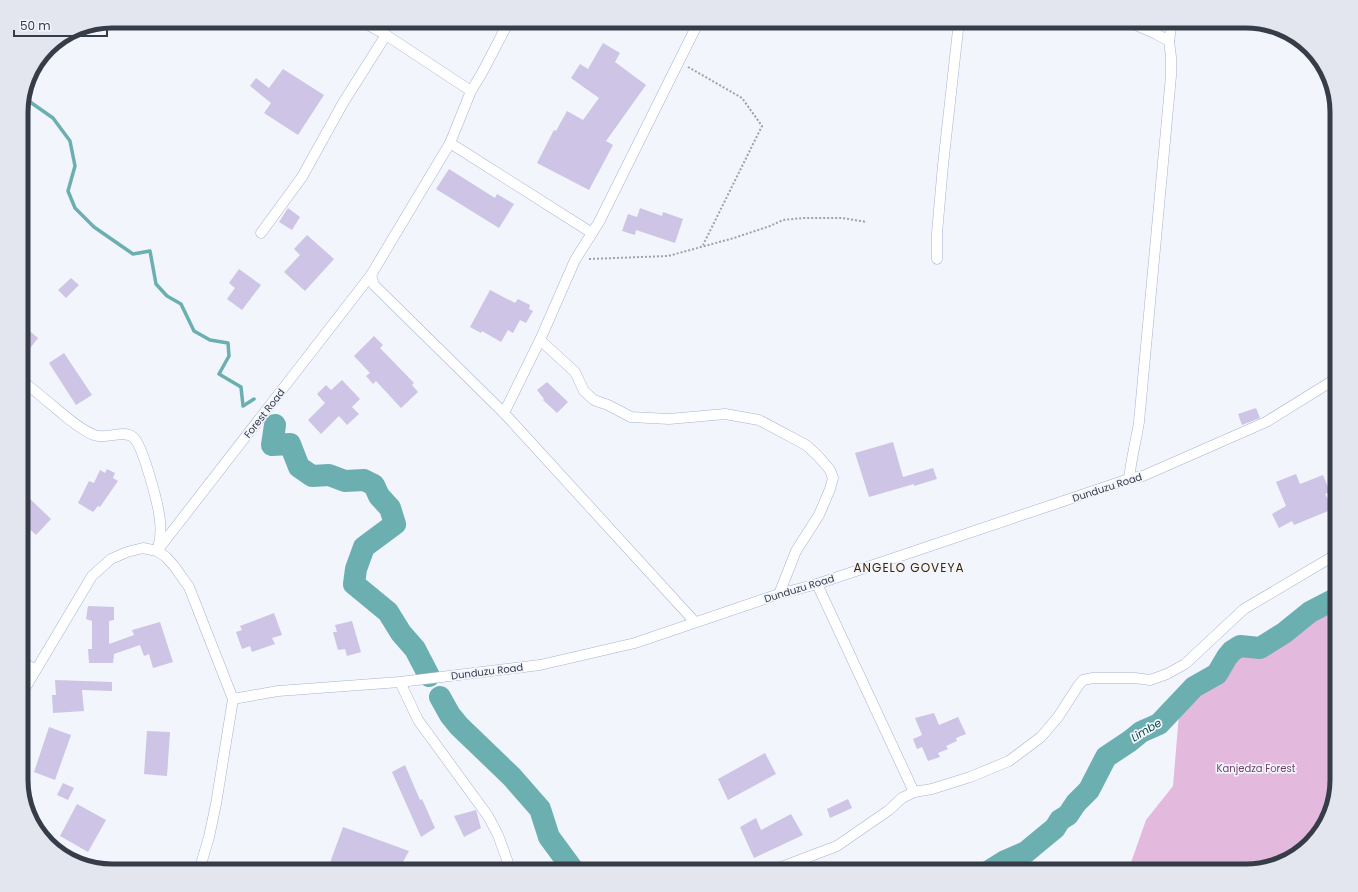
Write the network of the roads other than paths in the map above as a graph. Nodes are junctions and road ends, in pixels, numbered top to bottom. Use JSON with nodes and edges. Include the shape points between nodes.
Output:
{"nodes":[{"id":1,"x":374,"y":28,"type":"edge"},
{"id":2,"x":504,"y":28,"type":"edge"},
{"id":3,"x":695,"y":28,"type":"edge"},
{"id":4,"x":958,"y":28,"type":"edge"},
{"id":5,"x":1143,"y":28,"type":"edge"},
{"id":6,"x":1171,"y":28,"type":"edge"},
{"id":7,"x":386,"y":35,"type":"junction"},
{"id":8,"x":1169,"y":41,"type":"junction"},
{"id":9,"x":471,"y":91,"type":"junction"},
{"id":10,"x":450,"y":143,"type":"junction"},
{"id":11,"x":261,"y":233,"type":"dead end"},
{"id":12,"x":592,"y":233,"type":"junction"},
{"id":13,"x":937,"y":259,"type":"dead end"},
{"id":14,"x":371,"y":275,"type":"junction"},
{"id":15,"x":540,"y":340,"type":"junction"},
{"id":16,"x":1330,"y":382,"type":"edge"},
{"id":17,"x":28,"y":386,"type":"edge"},
{"id":18,"x":504,"y":413,"type":"junction"},
{"id":19,"x":1129,"y":479,"type":"junction"},
{"id":20,"x":157,"y":551,"type":"junction"},
{"id":21,"x":1330,"y":558,"type":"edge"},
{"id":22,"x":817,"y":584,"type":"junction"},
{"id":23,"x":779,"y":594,"type":"junction"},
{"id":24,"x":696,"y":622,"type":"junction"},
{"id":25,"x":28,"y":666,"type":"edge"},
{"id":26,"x":35,"y":669,"type":"junction"},
{"id":27,"x":28,"y":682,"type":"edge"},
{"id":28,"x":400,"y":682,"type":"junction"},
{"id":29,"x":233,"y":699,"type":"junction"},
{"id":30,"x":914,"y":792,"type":"junction"},
{"id":31,"x":201,"y":864,"type":"edge"},
{"id":32,"x":508,"y":864,"type":"edge"},
{"id":33,"x":790,"y":864,"type":"edge"}],
"edges":[{"from":1,"to":7,"type":"street"},
{"from":2,"to":9,"type":"street","name":"Forest Road"},
{"from":3,"to":12,"type":"street"},
{"from":4,"to":13,"type":"street","via":[[943,165]]},
{"from":5,"to":8,"type":"street"},
{"from":6,"to":8,"type":"street"},
{"from":7,"to":9,"type":"street"},
{"from":7,"to":11,"type":"street","via":[[343,103],[302,177]]},
{"from":8,"to":19,"type":"street","via":[[1171,76],[1139,422]]},
{"from":9,"to":10,"type":"street","name":"Forest Road"},
{"from":10,"to":12,"type":"street"},
{"from":10,"to":14,"type":"street","name":"Forest Road"},
{"from":12,"to":15,"type":"street","via":[[575,260]]},
{"from":14,"to":18,"type":"street","via":[[374,285]]},
{"from":14,"to":20,"type":"street","name":"Forest Road"},
{"from":15,"to":18,"type":"street"},
{"from":15,"to":23,"type":"street","via":[[574,372],[584,391],[594,400],[631,417],[668,419],[724,414],[759,420],[806,445],[818,456],[830,470],[830,489],[819,515],[796,551]]},
{"from":16,"to":19,"type":"street","name":"Dunduzu Road","via":[[1266,422],[1143,476]]},
{"from":17,"to":20,"type":"street","via":[[83,430],[96,436],[128,435],[136,441],[154,493],[160,520]]},
{"from":18,"to":24,"type":"street"},
{"from":19,"to":22,"type":"street","name":"Dunduzu Road"},
{"from":20,"to":26,"type":"street","via":[[143,548],[127,552],[111,559],[92,576]]},
{"from":20,"to":29,"type":"street","via":[[174,566],[189,587]]},
{"from":21,"to":30,"type":"street","via":[[1244,610],[1185,664],[1150,680],[1084,680],[1042,737],[1009,761],[932,789]]},
{"from":22,"to":23,"type":"street","name":"Dunduzu Road"},
{"from":22,"to":30,"type":"street"},
{"from":23,"to":24,"type":"street","name":"Dunduzu Road"},
{"from":24,"to":28,"type":"street","name":"Dunduzu Road","via":[[635,642],[540,665]]},
{"from":25,"to":26,"type":"street"},
{"from":26,"to":27,"type":"street"},
{"from":28,"to":29,"type":"street","name":"Dunduzu Road","via":[[278,691]]},
{"from":28,"to":32,"type":"street","via":[[418,720],[488,816],[498,835]]},
{"from":29,"to":31,"type":"street","via":[[216,804]]},
{"from":30,"to":33,"type":"street","via":[[837,846]]}]}
